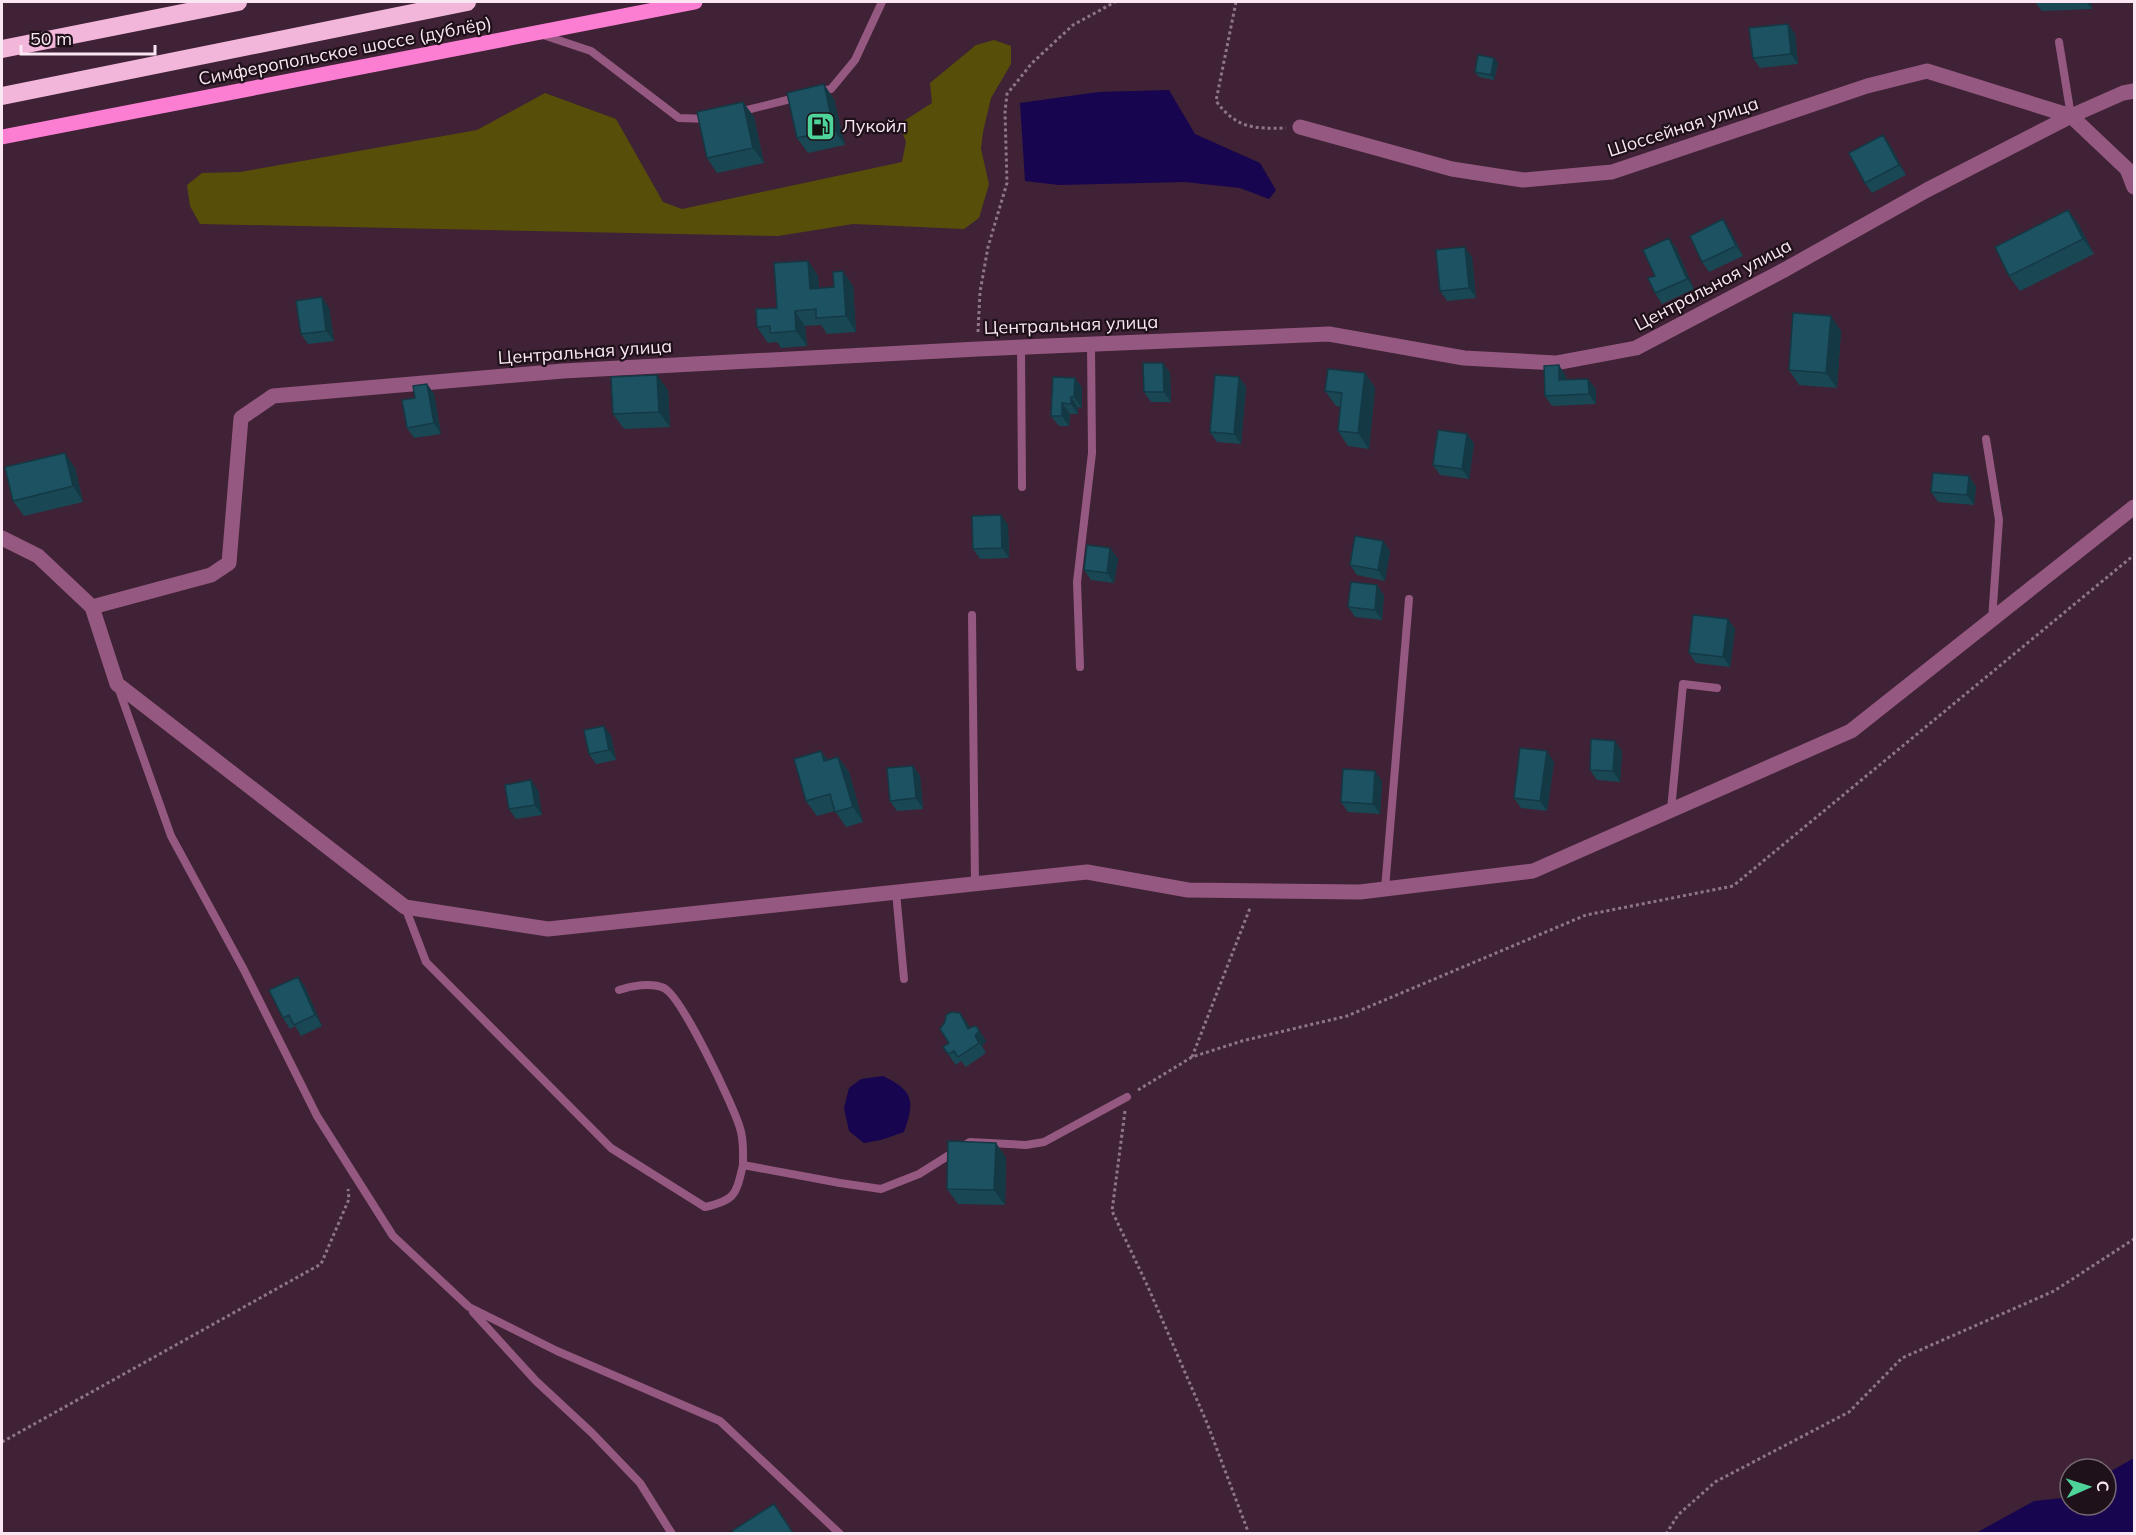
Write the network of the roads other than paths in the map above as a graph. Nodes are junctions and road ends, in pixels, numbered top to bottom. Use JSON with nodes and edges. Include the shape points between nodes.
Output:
{"nodes":[{"id":1,"x":238,"y":2,"type":"edge"},
{"id":2,"x":467,"y":2,"type":"edge"},
{"id":3,"x":695,"y":2,"type":"edge"},
{"id":4,"x":882,"y":2,"type":"edge"},
{"id":5,"x":537,"y":33,"type":"junction"},
{"id":6,"x":2059,"y":42,"type":"dead end"},
{"id":7,"x":2,"y":49,"type":"edge"},
{"id":8,"x":2134,"y":91,"type":"edge"},
{"id":9,"x":2,"y":96,"type":"edge"},
{"id":10,"x":735,"y":114,"type":"edge"},
{"id":11,"x":724,"y":116,"type":"edge"},
{"id":12,"x":2070,"y":116,"type":"junction"},
{"id":13,"x":1300,"y":127,"type":"road end"},
{"id":14,"x":2,"y":137,"type":"edge"},
{"id":15,"x":2134,"y":187,"type":"edge"},
{"id":16,"x":1091,"y":344,"type":"junction"},
{"id":17,"x":1021,"y":347,"type":"junction"},
{"id":18,"x":1986,"y":439,"type":"dead end"},
{"id":19,"x":1022,"y":487,"type":"dead end"},
{"id":20,"x":2134,"y":507,"type":"edge"},
{"id":21,"x":2,"y":538,"type":"edge"},
{"id":22,"x":1409,"y":599,"type":"dead end"},
{"id":23,"x":92,"y":607,"type":"junction"},
{"id":24,"x":972,"y":615,"type":"dead end"},
{"id":25,"x":1992,"y":621,"type":"junction"},
{"id":26,"x":1080,"y":667,"type":"dead end"},
{"id":27,"x":117,"y":684,"type":"junction"},
{"id":28,"x":1717,"y":688,"type":"dead end"},
{"id":29,"x":1671,"y":810,"type":"junction"},
{"id":30,"x":975,"y":884,"type":"junction"},
{"id":31,"x":1385,"y":889,"type":"junction"},
{"id":32,"x":896,"y":892,"type":"junction"},
{"id":33,"x":405,"y":907,"type":"junction"},
{"id":34,"x":904,"y":979,"type":"dead end"},
{"id":35,"x":619,"y":990,"type":"dead end"},
{"id":36,"x":1127,"y":1097,"type":"road end"},
{"id":37,"x":743,"y":1165,"type":"junction"},
{"id":38,"x":469,"y":1307,"type":"junction"},
{"id":39,"x":672,"y":1533,"type":"edge"},
{"id":40,"x":840,"y":1533,"type":"edge"}],
"edges":[{"from":1,"to":7,"type":"highway"},
{"from":2,"to":9,"type":"highway"},
{"from":3,"to":5,"type":"main road","name":"Симферопольское шоссе (дублёр)"},
{"from":4,"to":10,"type":"lane","via":[[855,60],[831,89]]},
{"from":5,"to":11,"type":"lane","via":[[591,51],[679,118]]},
{"from":5,"to":14,"type":"main road","name":"Симферопольское шоссе (дублёр)"},
{"from":6,"to":12,"type":"lane"},
{"from":8,"to":12,"type":"street","name":"Центральная улица"},
{"from":12,"to":13,"type":"street","name":"Шоссейная улица","via":[[1927,71],[1867,86],[1612,172],[1523,180],[1452,170]]},
{"from":12,"to":15,"type":"street","via":[[2127,169]]},
{"from":12,"to":16,"type":"street","name":"Центральная улица","via":[[1636,348],[1556,363],[1464,358],[1329,334]]},
{"from":16,"to":17,"type":"street","name":"Центральная улица"},
{"from":16,"to":26,"type":"lane","via":[[1092,453],[1077,582]]},
{"from":17,"to":19,"type":"lane"},
{"from":17,"to":23,"type":"street","name":"Центральная улица","via":[[563,371],[273,396],[241,418],[229,563],[211,575]]},
{"from":18,"to":25,"type":"lane","via":[[2000,520]]},
{"from":20,"to":25,"type":"street"},
{"from":21,"to":23,"type":"street","via":[[38,556]]},
{"from":22,"to":31,"type":"lane"},
{"from":23,"to":27,"type":"street"},
{"from":24,"to":30,"type":"lane"},
{"from":25,"to":29,"type":"street","via":[[1851,731]]},
{"from":27,"to":33,"type":"street"},
{"from":27,"to":38,"type":"lane","via":[[171,836],[317,1116],[393,1236]]},
{"from":28,"to":29,"type":"lane","via":[[1683,684]]},
{"from":29,"to":31,"type":"street","via":[[1533,871]]},
{"from":30,"to":31,"type":"street","via":[[1087,872],[1188,890]]},
{"from":30,"to":32,"type":"street"},
{"from":32,"to":33,"type":"street","via":[[548,929]]},
{"from":32,"to":34,"type":"lane"},
{"from":33,"to":37,"type":"lane","via":[[426,962],[611,1148],[705,1207],[723,1203],[737,1191]]},
{"from":35,"to":37,"type":"lane","via":[[634,984],[664,988],[679,1003],[731,1101],[742,1132]]},
{"from":36,"to":37,"type":"lane","via":[[1044,1142],[970,1142],[919,1174],[881,1189]]},
{"from":38,"to":39,"type":"lane","via":[[536,1381],[640,1483]]},
{"from":38,"to":40,"type":"lane","via":[[557,1351],[720,1421]]}]}
